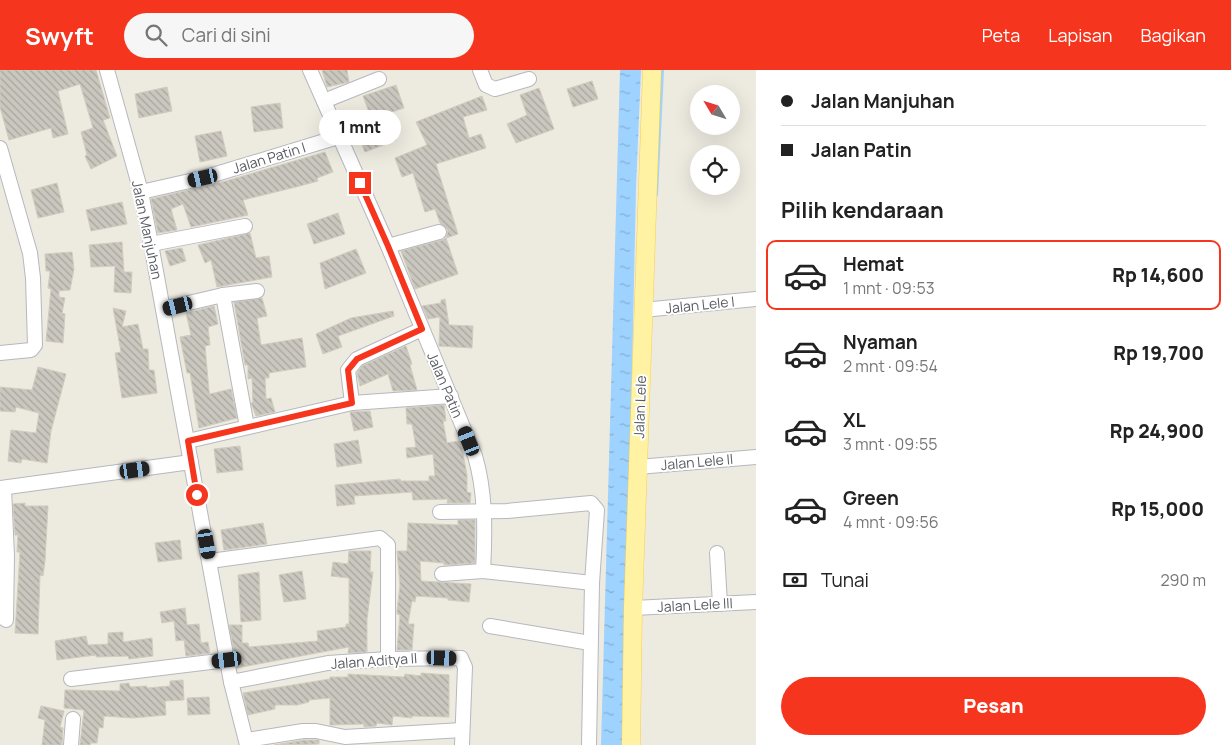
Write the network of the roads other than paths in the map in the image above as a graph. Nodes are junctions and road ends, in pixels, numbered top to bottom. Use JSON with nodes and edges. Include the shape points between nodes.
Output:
{"nodes":[{"id":1,"x":107,"y":70,"type":"edge"},
{"id":2,"x":310,"y":70,"type":"edge"},
{"id":3,"x":480,"y":70,"type":"edge"},
{"id":4,"x":652,"y":70,"type":"edge"},
{"id":5,"x":379,"y":79,"type":"dead end"},
{"id":6,"x":529,"y":79,"type":"dead end"},
{"id":7,"x":324,"y":102,"type":"junction"},
{"id":8,"x":338,"y":137,"type":"junction"},
{"id":9,"x":0,"y":148,"type":"edge"},
{"id":10,"x":141,"y":192,"type":"junction"},
{"id":11,"x":245,"y":226,"type":"dead end"},
{"id":12,"x":439,"y":232,"type":"dead end"},
{"id":13,"x":151,"y":244,"type":"junction"},
{"id":14,"x":388,"y":246,"type":"junction"},
{"id":15,"x":257,"y":291,"type":"dead end"},
{"id":16,"x":223,"y":295,"type":"junction"},
{"id":17,"x":756,"y":299,"type":"edge"},
{"id":18,"x":163,"y":309,"type":"junction"},
{"id":19,"x":643,"y":310,"type":"junction"},
{"id":20,"x":422,"y":329,"type":"junction"},
{"id":21,"x":0,"y":353,"type":"edge"},
{"id":22,"x":451,"y":396,"type":"junction"},
{"id":23,"x":352,"y":403,"type":"junction"},
{"id":24,"x":247,"y":427,"type":"junction"},
{"id":25,"x":188,"y":441,"type":"junction"},
{"id":26,"x":756,"y":457,"type":"edge"},
{"id":27,"x":191,"y":462,"type":"junction"},
{"id":28,"x":638,"y":467,"type":"junction"},
{"id":29,"x":2,"y":488,"type":"edge"},
{"id":30,"x":440,"y":512,"type":"dead end"},
{"id":31,"x":484,"y":512,"type":"junction"},
{"id":32,"x":717,"y":553,"type":"dead end"},
{"id":33,"x":210,"y":561,"type":"junction"},
{"id":34,"x":484,"y":571,"type":"junction"},
{"id":35,"x":442,"y":574,"type":"dead end"},
{"id":36,"x":592,"y":583,"type":"junction"},
{"id":37,"x":756,"y":602,"type":"edge"},
{"id":38,"x":720,"y":604,"type":"junction"},
{"id":39,"x":633,"y":608,"type":"junction"},
{"id":40,"x":6,"y":620,"type":"dead end"},
{"id":41,"x":490,"y":626,"type":"dead end"},
{"id":42,"x":590,"y":643,"type":"junction"},
{"id":43,"x":388,"y":658,"type":"junction"},
{"id":44,"x":227,"y":660,"type":"junction"},
{"id":45,"x":71,"y":679,"type":"dead end"},
{"id":46,"x":231,"y":682,"type":"junction"},
{"id":47,"x":73,"y":719,"type":"dead end"},
{"id":48,"x":462,"y":730,"type":"junction"},
{"id":49,"x":247,"y":743,"type":"edge"},
{"id":50,"x":71,"y":745,"type":"edge"},
{"id":51,"x":462,"y":745,"type":"edge"},
{"id":52,"x":589,"y":745,"type":"edge"},
{"id":53,"x":631,"y":745,"type":"edge"}],
"edges":[{"from":1,"to":10,"type":"street","name":"Jalan Manjuhan"},
{"from":2,"to":7,"type":"street","name":"Jalan Patin"},
{"from":3,"to":6,"type":"street","via":[[490,88]]},
{"from":4,"to":19,"type":"main road","name":"Jalan Lele"},
{"from":5,"to":7,"type":"street"},
{"from":7,"to":8,"type":"street","name":"Jalan Patin"},
{"from":8,"to":10,"type":"street","name":"Jalan Patin I","via":[[203,178]]},
{"from":8,"to":14,"type":"street","name":"Jalan Patin"},
{"from":9,"to":21,"type":"street","via":[[30,253],[35,345],[31,350]]},
{"from":10,"to":13,"type":"street","name":"Jalan Manjuhan"},
{"from":11,"to":13,"type":"street"},
{"from":12,"to":14,"type":"street"},
{"from":13,"to":18,"type":"street","name":"Jalan Manjuhan"},
{"from":14,"to":20,"type":"street","name":"Jalan Patin"},
{"from":15,"to":16,"type":"street"},
{"from":16,"to":18,"type":"street"},
{"from":16,"to":24,"type":"street"},
{"from":17,"to":19,"type":"street","name":"Jalan Lele I"},
{"from":18,"to":25,"type":"street","name":"Jalan Manjuhan"},
{"from":19,"to":28,"type":"main road","name":"Jalan Lele"},
{"from":20,"to":22,"type":"street","name":"Jalan Patin"},
{"from":20,"to":23,"type":"street","via":[[357,359],[348,370]]},
{"from":22,"to":23,"type":"street"},
{"from":22,"to":31,"type":"street","name":"Jalan Patin","via":[[480,473]]},
{"from":23,"to":24,"type":"street"},
{"from":24,"to":25,"type":"street"},
{"from":25,"to":27,"type":"street","name":"Jalan Manjuhan"},
{"from":26,"to":28,"type":"street","name":"Jalan Lele II"},
{"from":27,"to":29,"type":"street"},
{"from":27,"to":33,"type":"street","name":"Jalan Manjuhan"},
{"from":28,"to":39,"type":"main road","name":"Jalan Lele"},
{"from":29,"to":40,"type":"street","via":[[7,548]]},
{"from":30,"to":31,"type":"street"},
{"from":31,"to":34,"type":"street","name":"Jalan Patin"},
{"from":31,"to":36,"type":"street","via":[[591,502],[596,510]]},
{"from":32,"to":38,"type":"street"},
{"from":33,"to":43,"type":"street","via":[[380,538],[388,546]]},
{"from":33,"to":44,"type":"street","name":"Jalan Manjuhan"},
{"from":34,"to":35,"type":"street"},
{"from":34,"to":36,"type":"street"},
{"from":36,"to":42,"type":"street"},
{"from":37,"to":38,"type":"street","name":"Jalan Lele III"},
{"from":38,"to":39,"type":"street","name":"Jalan Lele III"},
{"from":39,"to":53,"type":"main road","name":"Jalan Lele"},
{"from":41,"to":42,"type":"street"},
{"from":42,"to":52,"type":"street"},
{"from":43,"to":46,"type":"street","name":"Jalan Aditya II","via":[[328,663]]},
{"from":43,"to":48,"type":"street","name":"Jalan Aditya II","via":[[461,658],[466,667]]},
{"from":44,"to":45,"type":"street"},
{"from":44,"to":46,"type":"street","name":"Jalan Manjuhan"},
{"from":46,"to":49,"type":"street","name":"Jalan Manjuhan"},
{"from":47,"to":50,"type":"street"},
{"from":48,"to":49,"type":"street","via":[[345,737],[303,730]]},
{"from":48,"to":51,"type":"street","name":"Jalan Aditya II"}]}
